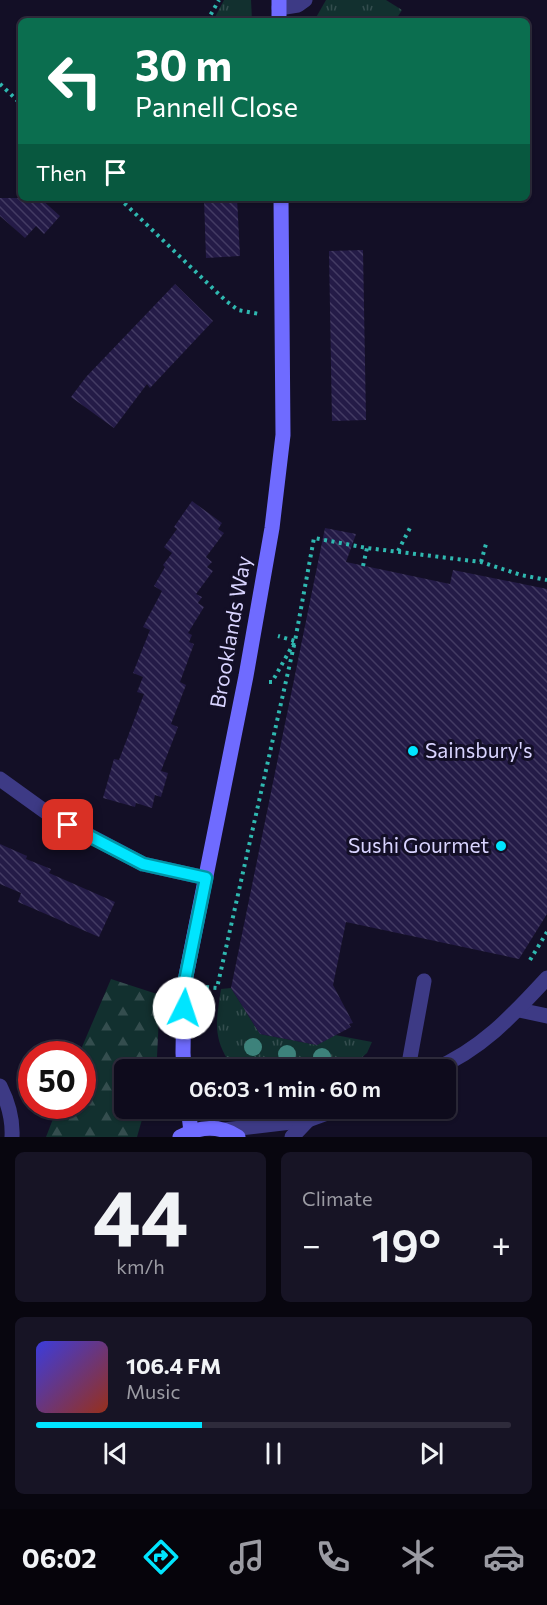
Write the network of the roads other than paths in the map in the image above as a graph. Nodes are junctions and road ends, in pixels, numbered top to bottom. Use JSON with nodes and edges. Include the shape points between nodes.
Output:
{"nodes":[{"id":1,"x":305,"y":0,"type":"edge"},
{"id":2,"x":279,"y":10,"type":"edge"},
{"id":3,"x":281,"y":201,"type":"edge"},
{"id":4,"x":0,"y":779,"type":"edge"},
{"id":5,"x":206,"y":878,"type":"junction"},
{"id":6,"x":547,"y":978,"type":"edge"},
{"id":7,"x":424,"y":981,"type":"dead end"},
{"id":8,"x":519,"y":1010,"type":"junction"},
{"id":9,"x":547,"y":1016,"type":"edge"},
{"id":10,"x":183,"y":1059,"type":"edge"},
{"id":11,"x":410,"y":1059,"type":"edge"},
{"id":12,"x":455,"y":1059,"type":"edge"},
{"id":13,"x":0,"y":1086,"type":"edge"},
{"id":14,"x":187,"y":1119,"type":"edge"},
{"id":15,"x":308,"y":1120,"type":"joint"},
{"id":16,"x":224,"y":1130,"type":"junction"},
{"id":17,"x":185,"y":1134,"type":"edge"},
{"id":18,"x":12,"y":1137,"type":"edge"},
{"id":19,"x":238,"y":1137,"type":"edge"},
{"id":20,"x":292,"y":1137,"type":"edge"}],
"edges":[{"from":1,"to":2,"type":"street"},
{"from":3,"to":5,"type":"main road","name":"Brooklands Way","via":[[283,435],[272,528]]},
{"from":4,"to":5,"type":"street","via":[[50,815],[143,864]]},
{"from":5,"to":10,"type":"main road","name":"Brooklands Way","via":[[184,986]]},
{"from":6,"to":8,"type":"street"},
{"from":7,"to":11,"type":"street"},
{"from":8,"to":9,"type":"street"},
{"from":8,"to":12,"type":"street"},
{"from":13,"to":18,"type":"street","via":[[13,1125]]},
{"from":14,"to":17,"type":"main road"},
{"from":15,"to":16,"type":"street"},
{"from":15,"to":20,"type":"street"},
{"from":16,"to":17,"type":"main road","via":[[207,1127]]},
{"from":16,"to":19,"type":"main road"}]}
